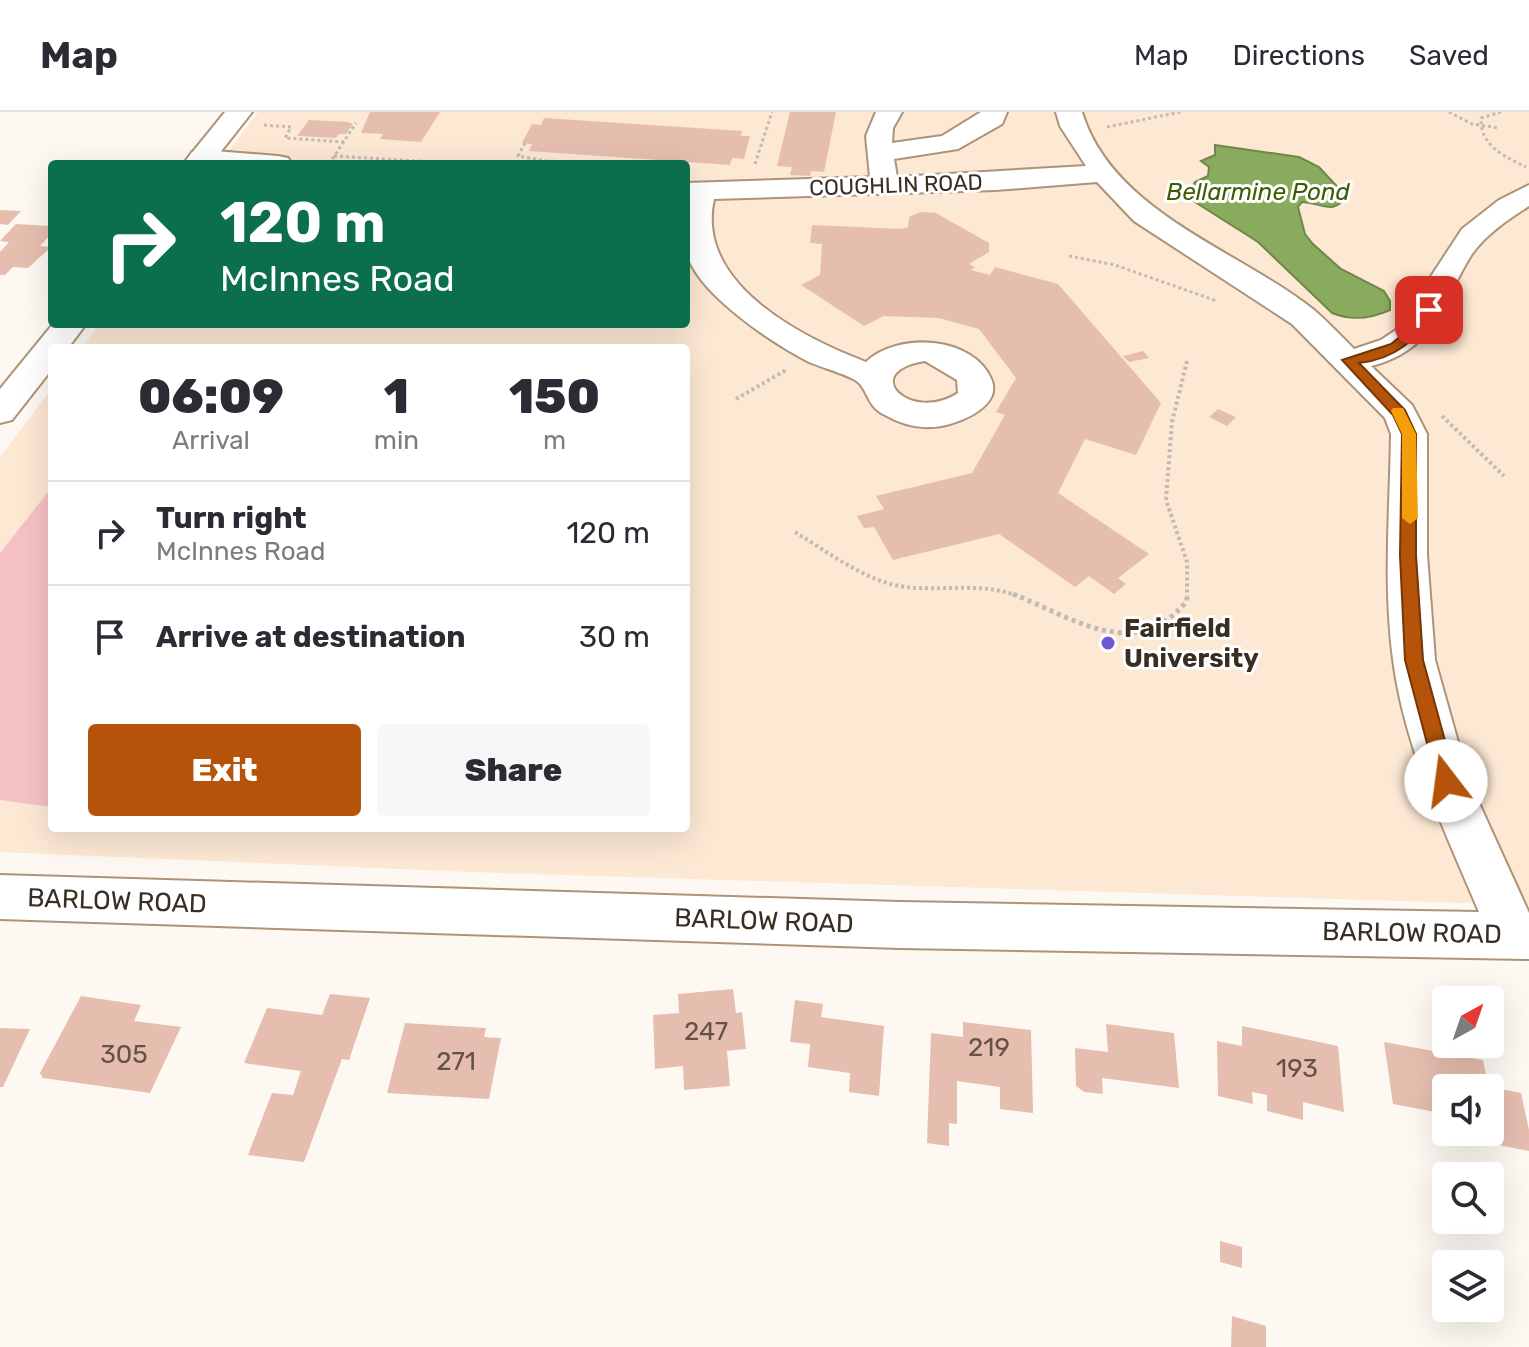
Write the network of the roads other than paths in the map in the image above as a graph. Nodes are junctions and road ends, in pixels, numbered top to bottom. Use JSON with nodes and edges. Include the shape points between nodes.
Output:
{"nodes":[{"id":1,"x":889,"y":112,"type":"edge"},
{"id":2,"x":994,"y":112,"type":"edge"},
{"id":3,"x":235,"y":117,"type":"edge"},
{"id":4,"x":1074,"y":123,"type":"edge"},
{"id":5,"x":881,"y":153,"type":"junction"},
{"id":6,"x":201,"y":160,"type":"edge"},
{"id":7,"x":1105,"y":173,"type":"junction"},
{"id":8,"x":885,"y":186,"type":"junction"},
{"id":9,"x":693,"y":192,"type":"edge"},
{"id":10,"x":1529,"y":193,"type":"edge"},
{"id":11,"x":67,"y":328,"type":"edge"},
{"id":12,"x":54,"y":344,"type":"edge"},
{"id":13,"x":48,"y":352,"type":"edge"},
{"id":14,"x":1348,"y":360,"type":"junction"},
{"id":15,"x":873,"y":376,"type":"dead end"},
{"id":16,"x":0,"y":412,"type":"edge"},
{"id":17,"x":0,"y":897,"type":"edge"},
{"id":18,"x":1521,"y":935,"type":"edge"}],
"edges":[{"from":1,"to":5,"type":"street","via":[[880,122]]},
{"from":2,"to":5,"type":"street","via":[[993,119],[949,143]]},
{"from":3,"to":6,"type":"street"},
{"from":4,"to":7,"type":"street"},
{"from":5,"to":8,"type":"street"},
{"from":7,"to":8,"type":"street","name":"COUGHLIN ROAD"},
{"from":7,"to":14,"type":"street","via":[[1144,215],[1303,317]]},
{"from":8,"to":9,"type":"street","name":"COUGHLIN ROAD"},
{"from":9,"to":15,"type":"street","via":[[699,245],[724,286],[746,308],[814,353]]},
{"from":10,"to":14,"type":"street","via":[[1475,231],[1417,329],[1374,357]]},
{"from":11,"to":12,"type":"street"},
{"from":13,"to":16,"type":"street"},
{"from":14,"to":18,"type":"street","via":[[1400,413],[1409,434],[1414,660],[1446,781]]},
{"from":17,"to":18,"type":"street","name":"BARLOW ROAD","via":[[900,925]]}]}
